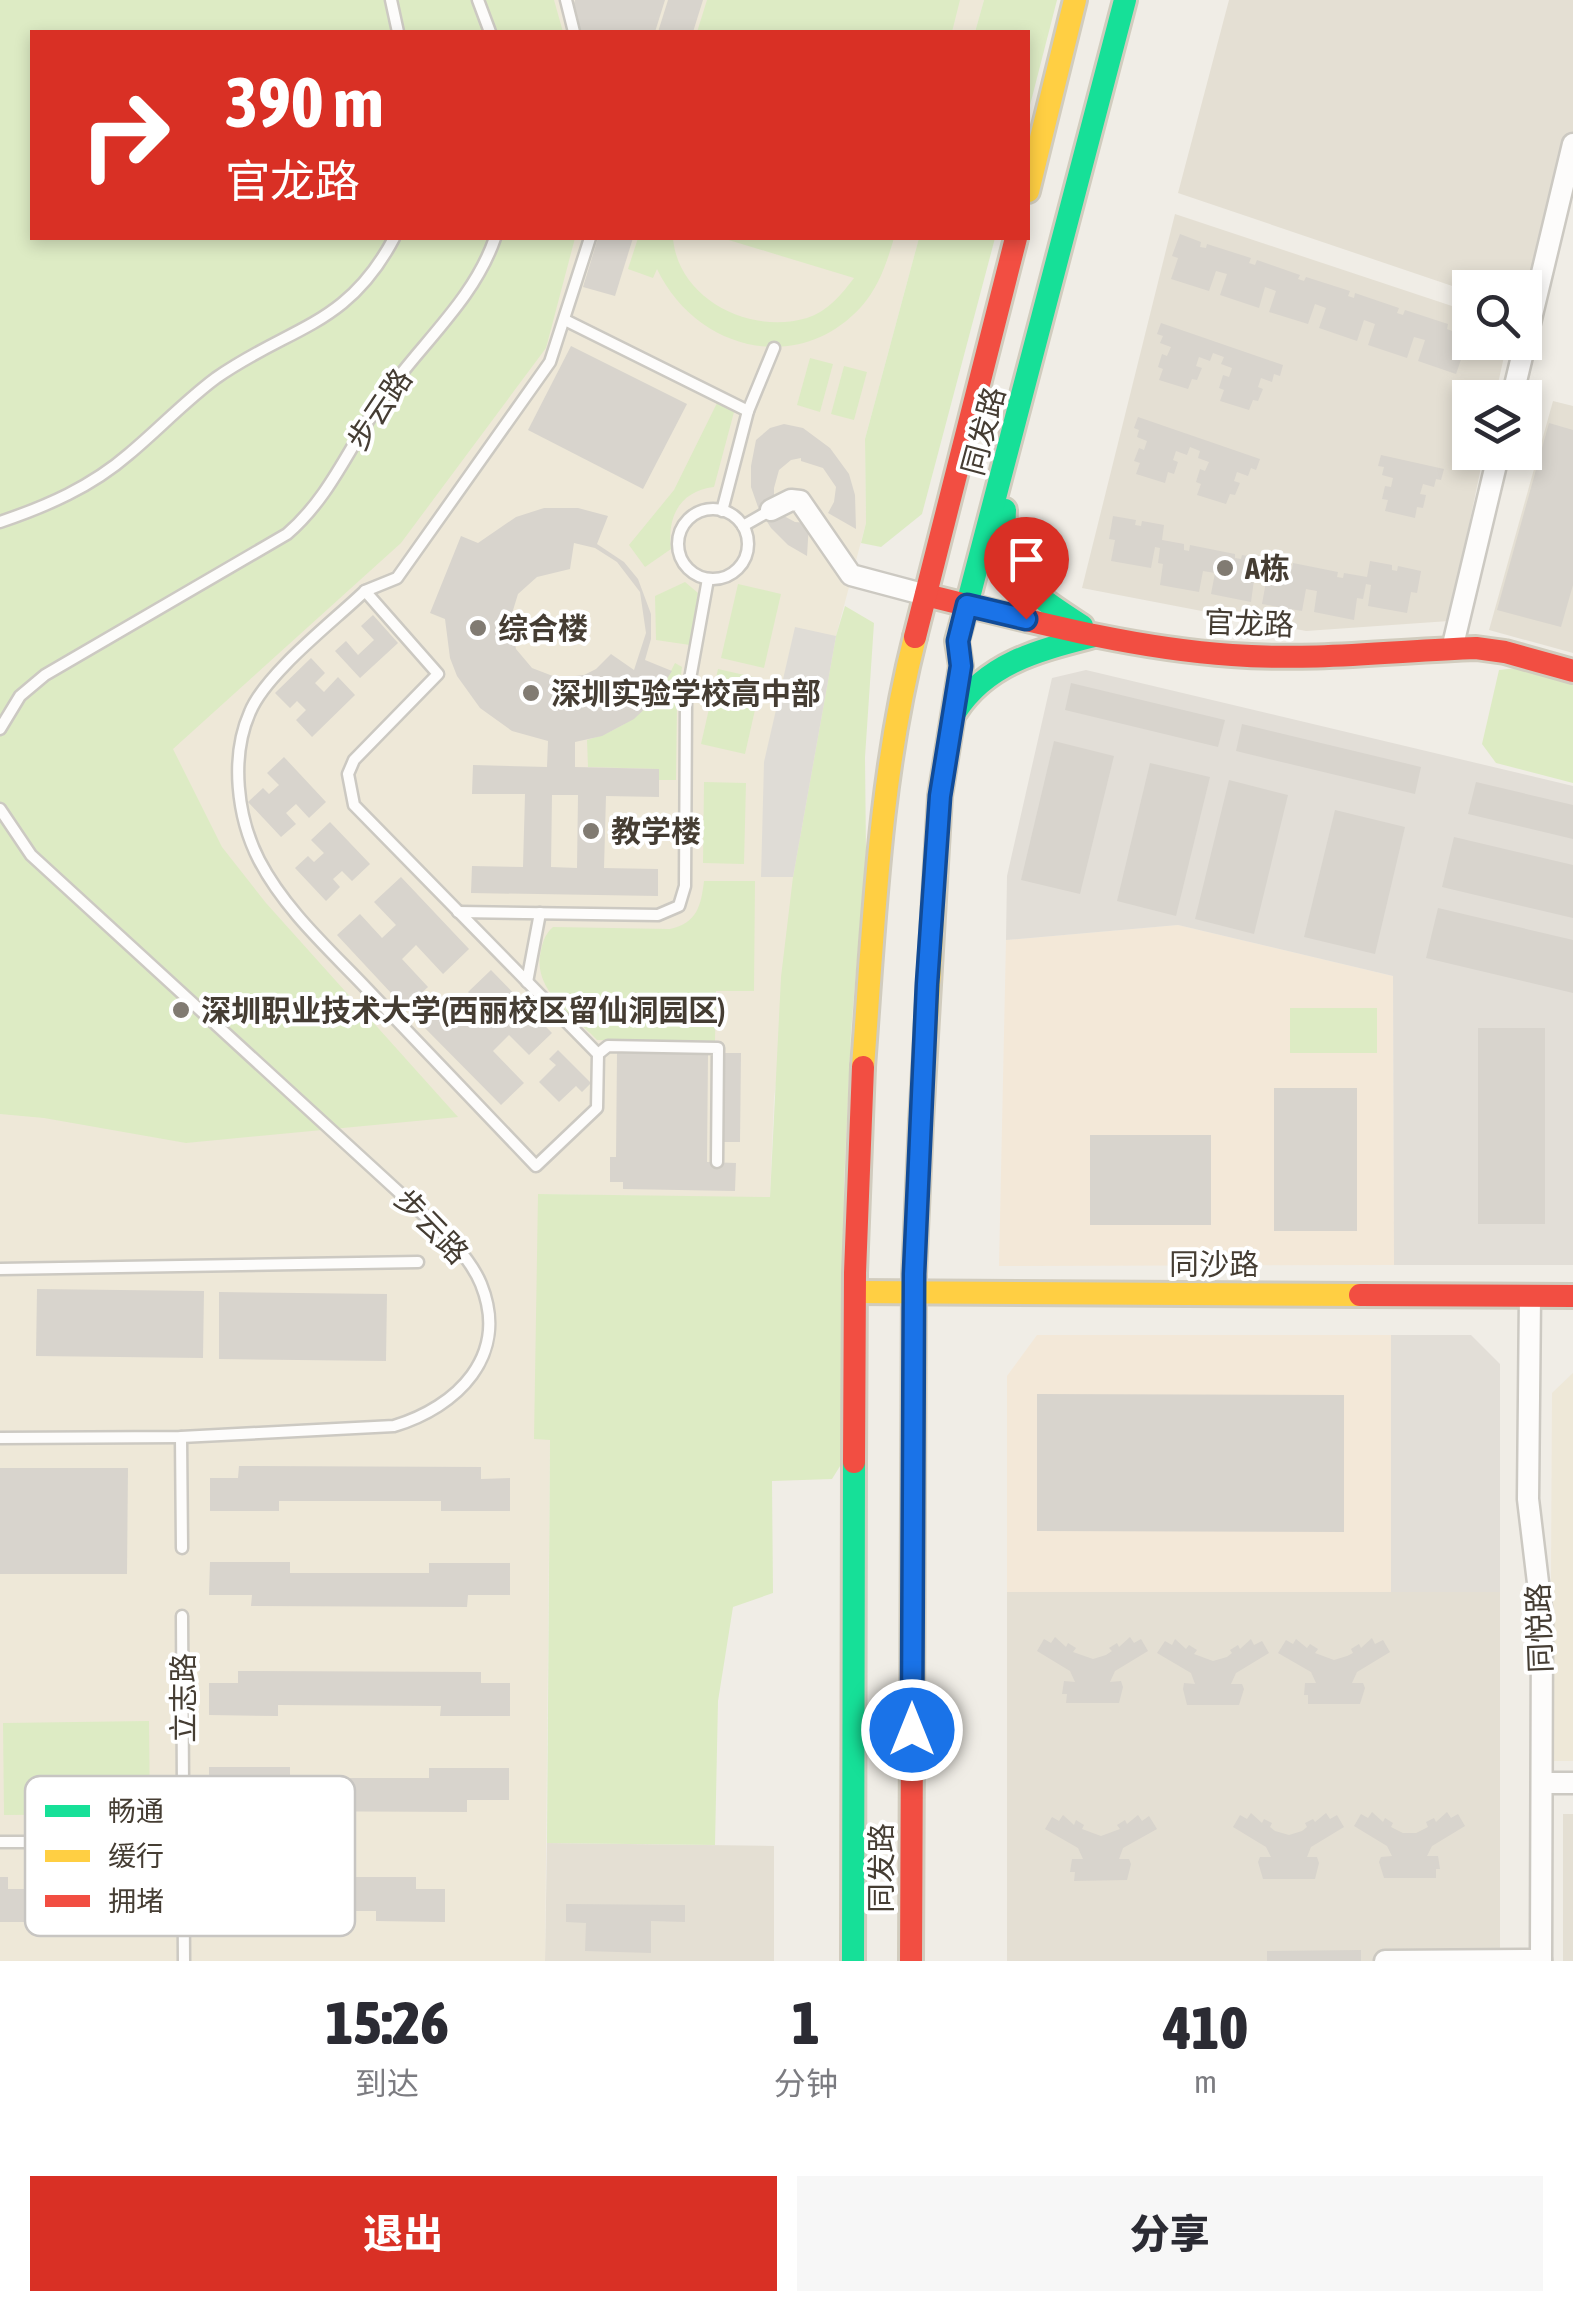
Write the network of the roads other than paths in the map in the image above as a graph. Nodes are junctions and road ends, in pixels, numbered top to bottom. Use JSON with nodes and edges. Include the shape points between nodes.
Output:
{"nodes":[{"id":1,"x":391,"y":0,"type":"edge"},
{"id":2,"x":478,"y":0,"type":"edge"},
{"id":3,"x":566,"y":0,"type":"edge"},
{"id":4,"x":1075,"y":0,"type":"edge"},
{"id":5,"x":1124,"y":0,"type":"edge"},
{"id":6,"x":398,"y":30,"type":"edge"},
{"id":7,"x":489,"y":30,"type":"edge"},
{"id":8,"x":574,"y":30,"type":"edge"},
{"id":9,"x":1572,"y":153,"type":"edge"},
{"id":10,"x":1030,"y":183,"type":"edge"},
{"id":11,"x":393,"y":240,"type":"edge"},
{"id":12,"x":494,"y":240,"type":"edge"},
{"id":13,"x":589,"y":240,"type":"edge"},
{"id":14,"x":1015,"y":240,"type":"edge"},
{"id":15,"x":565,"y":320,"type":"junction"},
{"id":16,"x":774,"y":348,"type":"dead end"},
{"id":17,"x":1516,"y":380,"type":"edge"},
{"id":18,"x":748,"y":411,"type":"junction"},
{"id":19,"x":1010,"y":450,"type":"junction"},
{"id":20,"x":1495,"y":470,"type":"edge"},
{"id":21,"x":771,"y":510,"type":"joint"},
{"id":22,"x":722,"y":511,"type":"junction"},
{"id":23,"x":0,"y":522,"type":"edge"},
{"id":24,"x":743,"y":526,"type":"junction"},
{"id":25,"x":708,"y":579,"type":"junction"},
{"id":26,"x":366,"y":590,"type":"junction"},
{"id":27,"x":926,"y":595,"type":"junction"},
{"id":28,"x":967,"y":605,"type":"junction"},
{"id":29,"x":1096,"y":635,"type":"junction"},
{"id":30,"x":1452,"y":649,"type":"junction"},
{"id":31,"x":1573,"y":671,"type":"edge"},
{"id":32,"x":952,"y":721,"type":"junction"},
{"id":33,"x":0,"y":729,"type":"edge"},
{"id":34,"x":0,"y":809,"type":"edge"},
{"id":35,"x":457,"y":912,"type":"junction"},
{"id":36,"x":540,"y":913,"type":"junction"},
{"id":37,"x":527,"y":982,"type":"junction"},
{"id":38,"x":598,"y":1054,"type":"junction"},
{"id":39,"x":717,"y":1162,"type":"dead end"},
{"id":40,"x":418,"y":1262,"type":"dead end"},
{"id":41,"x":0,"y":1269,"type":"edge"},
{"id":42,"x":855,"y":1292,"type":"junction"},
{"id":43,"x":914,"y":1292,"type":"junction"},
{"id":44,"x":1530,"y":1296,"type":"junction"},
{"id":45,"x":1573,"y":1296,"type":"edge"},
{"id":46,"x":181,"y":1436,"type":"junction"},
{"id":47,"x":0,"y":1438,"type":"edge"},
{"id":48,"x":182,"y":1548,"type":"dead end"},
{"id":49,"x":182,"y":1616,"type":"dead end"},
{"id":50,"x":183,"y":1776,"type":"edge"},
{"id":51,"x":1542,"y":1783,"type":"junction"},
{"id":52,"x":1573,"y":1783,"type":"edge"},
{"id":53,"x":853,"y":1961,"type":"edge"},
{"id":54,"x":911,"y":1961,"type":"edge"},
{"id":55,"x":1384,"y":1961,"type":"edge"},
{"id":56,"x":1542,"y":1961,"type":"edge"}],
"edges":[{"from":1,"to":6,"type":"lane"},
{"from":2,"to":7,"type":"lane"},
{"from":3,"to":8,"type":"lane"},
{"from":4,"to":10,"type":"main road"},
{"from":5,"to":19,"type":"main road","name":"同发路"},
{"from":9,"to":17,"type":"street"},
{"from":11,"to":23,"type":"lane","via":[[362,286],[324,319],[218,376],[91,482]]},
{"from":12,"to":33,"type":"lane","name":"步云路","via":[[476,281],[382,400],[310,514],[287,534],[45,675],[20,696]]},
{"from":13,"to":15,"type":"lane"},
{"from":14,"to":27,"type":"main road","name":"同发路"},
{"from":15,"to":18,"type":"lane"},
{"from":15,"to":26,"type":"lane","via":[[542,375],[397,578]]},
{"from":16,"to":18,"type":"lane"},
{"from":18,"to":22,"type":"lane"},
{"from":19,"to":28,"type":"main road","name":"同发路"},
{"from":19,"to":29,"type":"main road","via":[[1003,541],[1011,568],[1030,591]]},
{"from":20,"to":30,"type":"street"},
{"from":21,"to":24,"type":"lane"},
{"from":21,"to":27,"type":"street","via":[[800,502],[850,575]]},
{"from":22,"to":24,"type":"lane"},
{"from":22,"to":25,"type":"lane","via":[[701,512],[680,534],[684,563]]},
{"from":24,"to":25,"type":"lane","via":[[745,559],[730,575]]},
{"from":25,"to":36,"type":"lane","via":[[686,701],[682,900],[674,911],[658,915]]},
{"from":26,"to":35,"type":"lane","via":[[438,674],[354,760],[348,788],[354,804]]},
{"from":26,"to":38,"type":"lane","via":[[280,672],[249,712],[239,791],[259,860],[297,916],[536,1166],[597,1108]]},
{"from":27,"to":28,"type":"main road","name":"官龙路"},
{"from":27,"to":42,"type":"main road","name":"同发路","via":[[898,712],[880,836]]},
{"from":28,"to":29,"type":"main road","name":"官龙路"},
{"from":28,"to":32,"type":"main road","name":"同发路"},
{"from":29,"to":30,"type":"main road","name":"官龙路","via":[[1236,656]]},
{"from":29,"to":32,"type":"main road","via":[[1011,660],[964,696]]},
{"from":30,"to":31,"type":"main road","name":"官龙路","via":[[1505,652]]},
{"from":32,"to":43,"type":"main road","name":"同发路","via":[[930,913]]},
{"from":34,"to":46,"type":"lane","name":"步云路","via":[[31,854],[450,1239],[482,1286],[488,1332],[476,1372],[422,1418],[394,1426]]},
{"from":35,"to":36,"type":"lane"},
{"from":35,"to":37,"type":"lane"},
{"from":36,"to":37,"type":"lane"},
{"from":37,"to":38,"type":"lane"},
{"from":38,"to":39,"type":"lane","via":[[608,1046],[718,1048]]},
{"from":40,"to":41,"type":"lane"},
{"from":42,"to":43,"type":"main road","name":"同沙路"},
{"from":42,"to":53,"type":"main road","name":"同发路"},
{"from":43,"to":44,"type":"main road","name":"同沙路"},
{"from":43,"to":54,"type":"main road","name":"同发路"},
{"from":44,"to":45,"type":"main road","name":"同沙路"},
{"from":44,"to":51,"type":"street","name":"同悦路","via":[[1528,1499],[1542,1616]]},
{"from":46,"to":47,"type":"lane","name":"步云路"},
{"from":46,"to":48,"type":"lane"},
{"from":49,"to":50,"type":"lane","name":"立志路"},
{"from":51,"to":52,"type":"street"},
{"from":51,"to":56,"type":"street","name":"同悦路"},
{"from":55,"to":56,"type":"street"}]}
